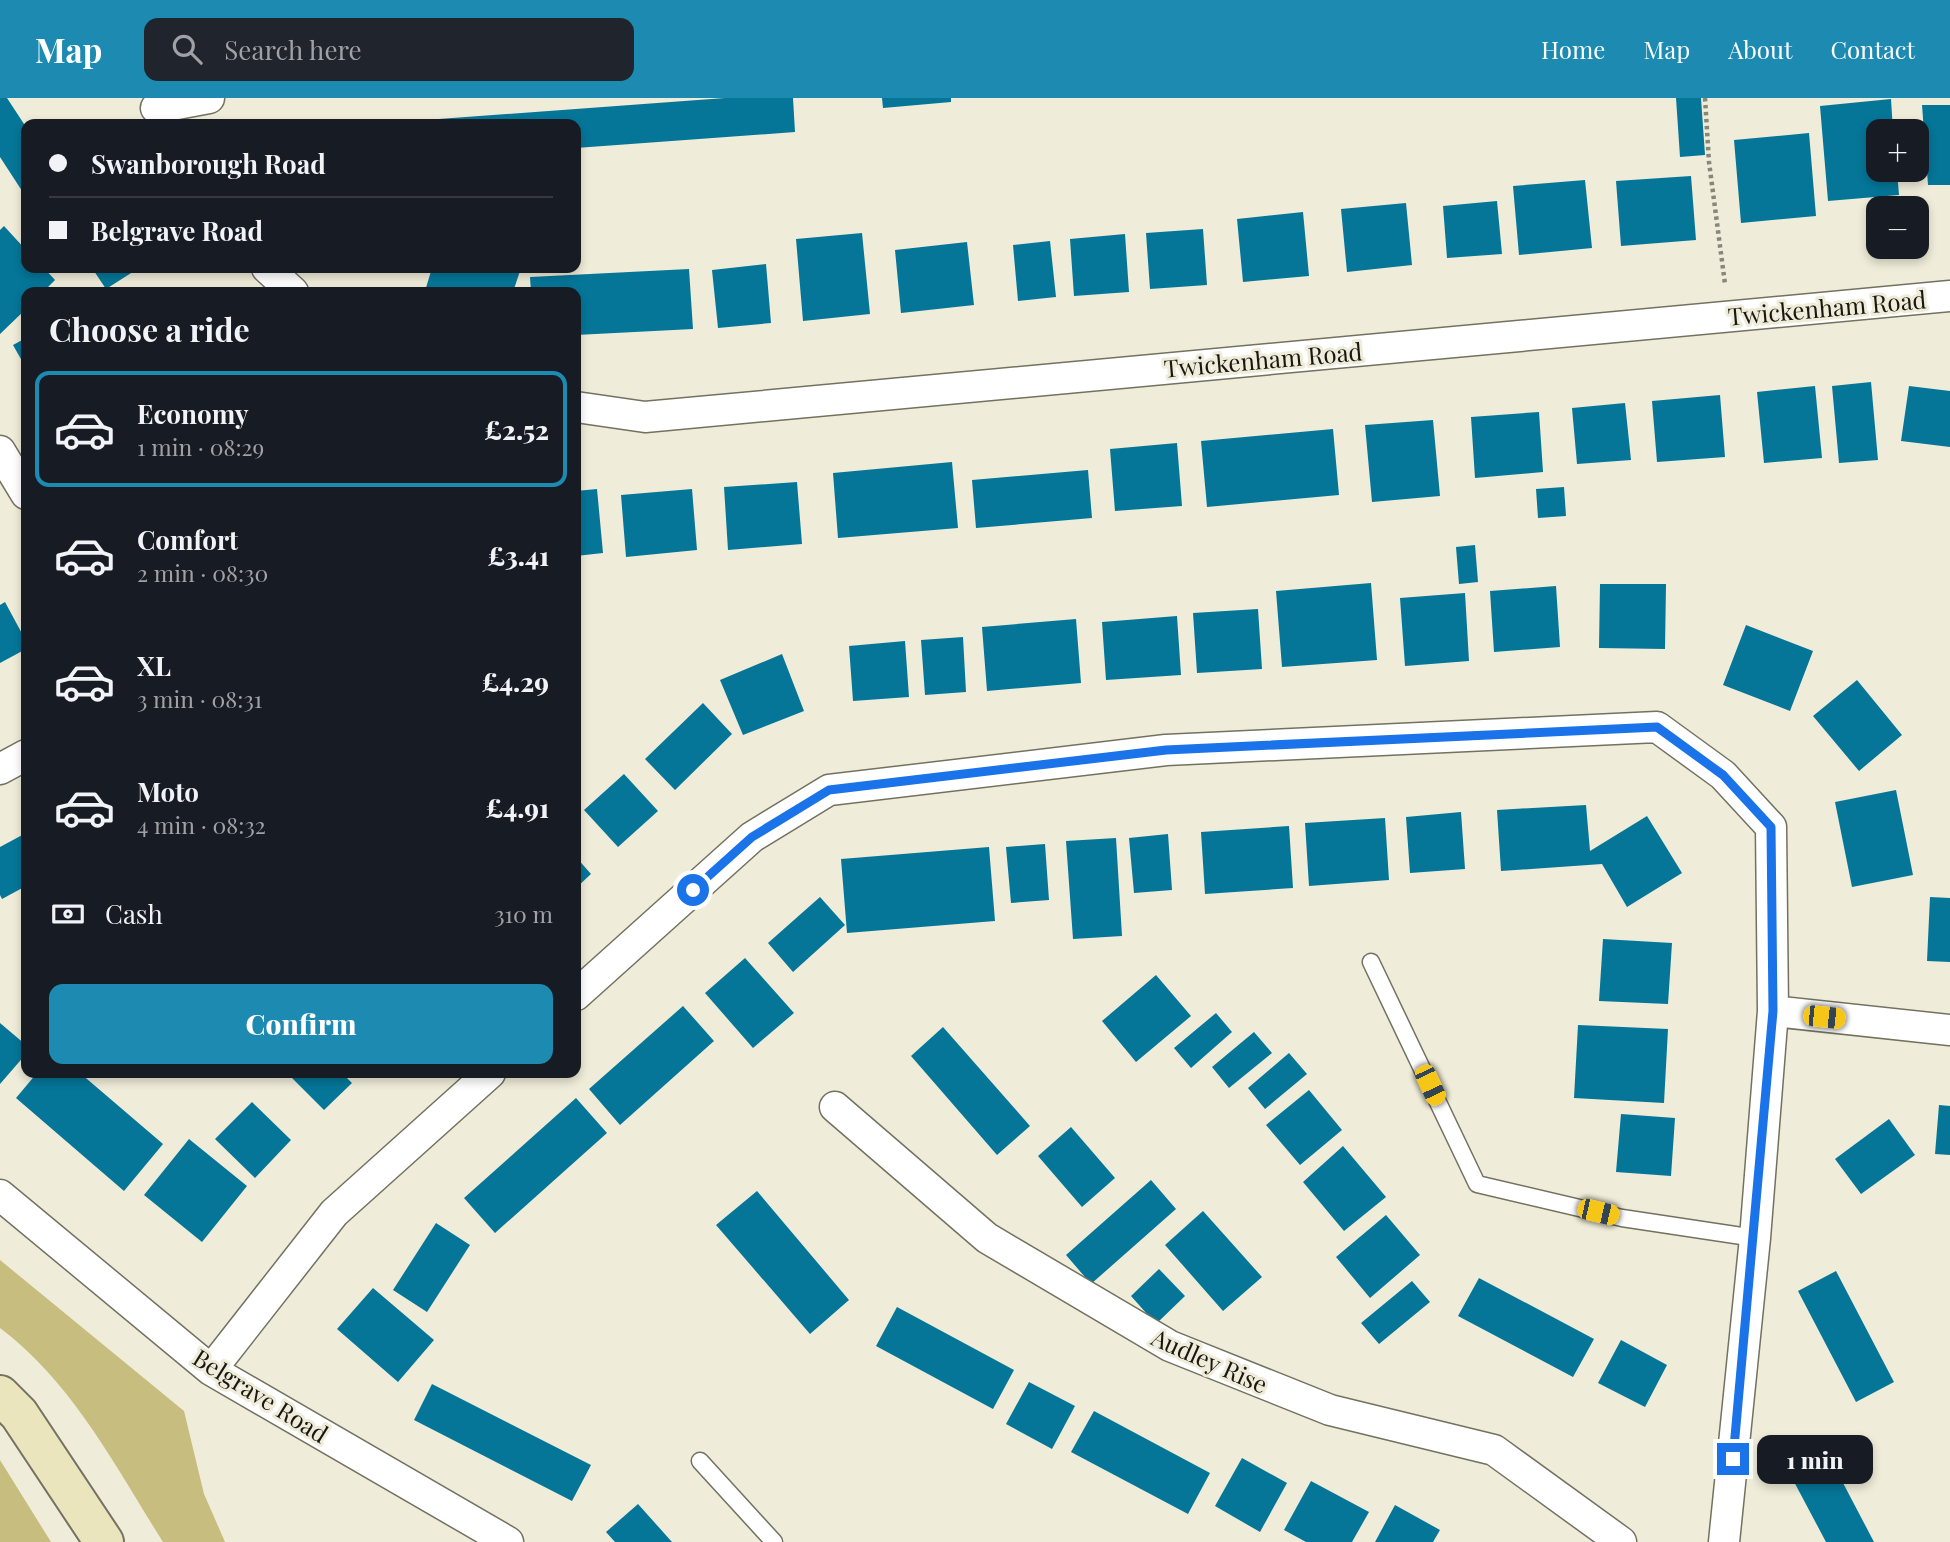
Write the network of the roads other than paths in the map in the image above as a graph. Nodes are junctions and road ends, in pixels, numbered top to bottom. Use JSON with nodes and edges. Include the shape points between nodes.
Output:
{"nodes":[{"id":1,"x":209,"y":98,"type":"edge"},
{"id":2,"x":158,"y":110,"type":"edge"},
{"id":3,"x":272,"y":273,"type":"edge"},
{"id":4,"x":288,"y":287,"type":"edge"},
{"id":5,"x":1950,"y":296,"type":"edge"},
{"id":6,"x":581,"y":408,"type":"edge"},
{"id":7,"x":0,"y":451,"type":"edge"},
{"id":8,"x":21,"y":486,"type":"edge"},
{"id":9,"x":21,"y":758,"type":"edge"},
{"id":10,"x":0,"y":769,"type":"edge"},
{"id":11,"x":1371,"y":962,"type":"dead end"},
{"id":12,"x":581,"y":991,"type":"edge"},
{"id":13,"x":1773,"y":1011,"type":"junction"},
{"id":14,"x":1950,"y":1030,"type":"edge"},
{"id":15,"x":484,"y":1078,"type":"edge"},
{"id":16,"x":835,"y":1107,"type":"dead end"},
{"id":17,"x":0,"y":1195,"type":"edge"},
{"id":18,"x":1755,"y":1238,"type":"junction"},
{"id":19,"x":211,"y":1370,"type":"junction"},
{"id":20,"x":0,"y":1395,"type":"edge"},
{"id":21,"x":699,"y":1461,"type":"dead end"},
{"id":22,"x":104,"y":1542,"type":"edge"},
{"id":23,"x":508,"y":1542,"type":"edge"},
{"id":24,"x":774,"y":1542,"type":"edge"},
{"id":25,"x":1621,"y":1542,"type":"edge"},
{"id":26,"x":1724,"y":1542,"type":"edge"}],
"edges":[{"from":1,"to":2,"type":"street"},
{"from":3,"to":4,"type":"street"},
{"from":5,"to":6,"type":"street","name":"Twickenham Road","via":[[645,417]]},
{"from":7,"to":8,"type":"street"},
{"from":9,"to":10,"type":"street"},
{"from":11,"to":18,"type":"lane","via":[[1477,1184],[1622,1218]]},
{"from":12,"to":13,"type":"street","via":[[752,837],[829,790],[1166,750],[1657,727],[1723,775],[1771,827]]},
{"from":13,"to":14,"type":"street"},
{"from":13,"to":18,"type":"street"},
{"from":15,"to":19,"type":"street","via":[[334,1213]]},
{"from":16,"to":25,"type":"street","name":"Audley Rise","via":[[987,1238],[1170,1346],[1330,1410],[1494,1450]]},
{"from":17,"to":19,"type":"street","name":"Belgrave Road"},
{"from":18,"to":26,"type":"street"},
{"from":19,"to":23,"type":"street","name":"Belgrave Road"},
{"from":20,"to":22,"type":"street","via":[[19,1414]]},
{"from":21,"to":24,"type":"lane"}]}
